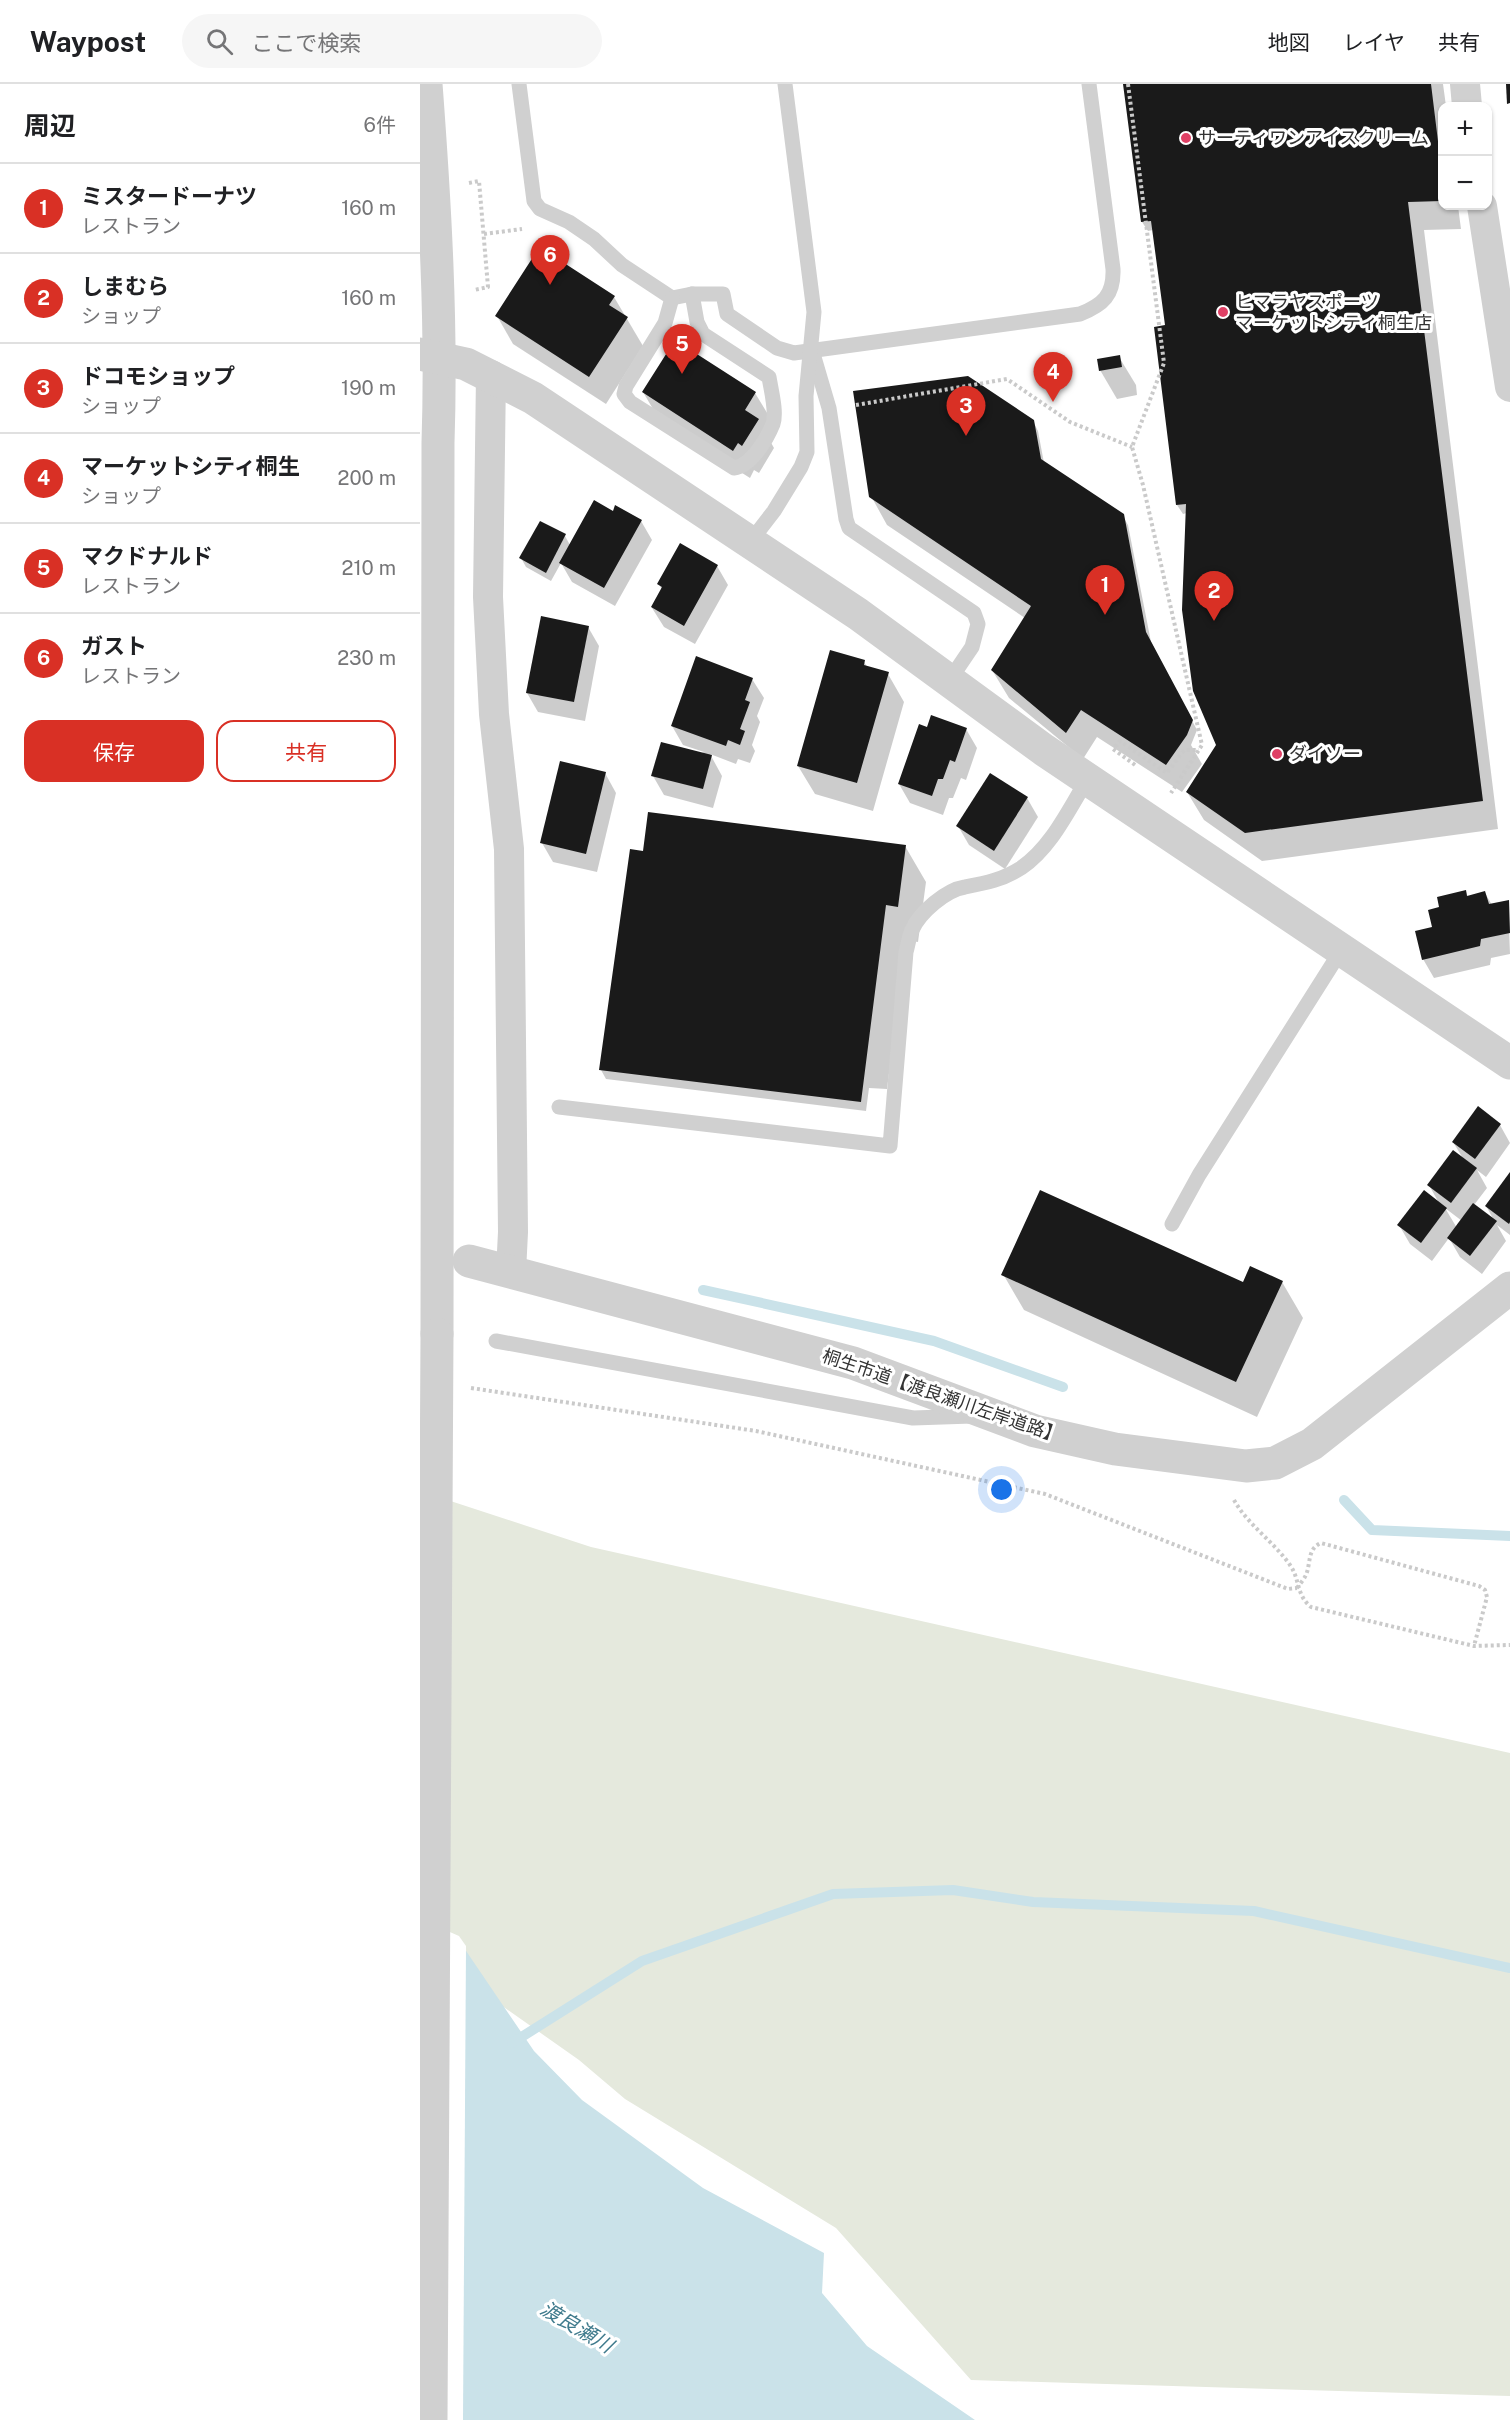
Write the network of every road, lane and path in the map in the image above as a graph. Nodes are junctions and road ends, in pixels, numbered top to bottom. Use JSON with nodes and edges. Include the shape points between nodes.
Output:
{"nodes":[{"id":1,"x":426,"y":84,"type":"edge"},
{"id":2,"x":519,"y":84,"type":"edge"},
{"id":3,"x":785,"y":84,"type":"edge"},
{"id":4,"x":1089,"y":84,"type":"edge"},
{"id":5,"x":1128,"y":84,"type":"edge"},
{"id":6,"x":1465,"y":84,"type":"edge"},
{"id":7,"x":1467,"y":102,"type":"edge"},
{"id":8,"x":463,"y":183,"type":"dead end"},
{"id":9,"x":1483,"y":210,"type":"edge"},
{"id":10,"x":526,"y":229,"type":"dead end"},
{"id":11,"x":484,"y":234,"type":"junction"},
{"id":12,"x":692,"y":294,"type":"junction"},
{"id":13,"x":466,"y":295,"type":"dead end"},
{"id":14,"x":672,"y":298,"type":"junction"},
{"id":15,"x":812,"y":351,"type":"junction"},
{"id":16,"x":430,"y":356,"type":"edge"},
{"id":17,"x":491,"y":375,"type":"junction"},
{"id":18,"x":1510,"y":387,"type":"edge"},
{"id":19,"x":847,"y":406,"type":"dead end"},
{"id":20,"x":1132,"y":447,"type":"junction"},
{"id":21,"x":750,"y":542,"type":"junction"},
{"id":22,"x":949,"y":681,"type":"junction"},
{"id":23,"x":1199,"y":750,"type":"junction"},
{"id":24,"x":1137,"y":766,"type":"dead end"},
{"id":25,"x":1087,"y":780,"type":"junction"},
{"id":26,"x":1178,"y":783,"type":"dead end"},
{"id":27,"x":1342,"y":949,"type":"junction"},
{"id":28,"x":1510,"y":1063,"type":"edge"},
{"id":29,"x":559,"y":1107,"type":"dead end"},
{"id":30,"x":1172,"y":1224,"type":"dead end"},
{"id":31,"x":469,"y":1261,"type":"dead end"},
{"id":32,"x":511,"y":1272,"type":"junction"},
{"id":33,"x":1510,"y":1288,"type":"edge"},
{"id":34,"x":496,"y":1341,"type":"dead end"},
{"id":35,"x":466,"y":1388,"type":"dead end"},
{"id":36,"x":990,"y":1415,"type":"junction"},
{"id":37,"x":1229,"y":1492,"type":"dead end"},
{"id":38,"x":1297,"y":1588,"type":"junction"},
{"id":39,"x":1510,"y":1645,"type":"edge"},
{"id":40,"x":1474,"y":1646,"type":"junction"},
{"id":41,"x":431,"y":2420,"type":"edge"}],
"edges":[{"from":1,"to":16,"type":"street","via":[[436,238]]},
{"from":2,"to":14,"type":"lane","via":[[534,201],[540,209],[594,239],[622,265]]},
{"from":3,"to":15,"type":"lane","via":[[813,312]]},
{"from":4,"to":15,"type":"lane","via":[[1113,269],[1111,292],[1105,301],[1080,314]]},
{"from":5,"to":20,"type":"path","via":[[1164,363]]},
{"from":6,"to":7,"type":"street"},
{"from":8,"to":11,"type":"path","via":[[479,182]]},
{"from":9,"to":18,"type":"street"},
{"from":10,"to":11,"type":"path"},
{"from":11,"to":13,"type":"path","via":[[488,287],[478,287]]},
{"from":12,"to":14,"type":"lane"},
{"from":12,"to":14,"type":"lane","via":[[703,334],[769,377],[774,423],[743,467],[734,468],[630,402],[624,394],[665,323]]},
{"from":12,"to":15,"type":"lane","via":[[723,294],[727,314],[777,348]]},
{"from":15,"to":21,"type":"lane","via":[[806,396],[807,452],[780,502]]},
{"from":15,"to":22,"type":"lane","via":[[829,408],[849,528],[974,614],[978,624],[972,647]]},
{"from":16,"to":17,"type":"street","via":[[466,364]]},
{"from":16,"to":41,"type":"street","bridge":true,"via":[[438,443]]},
{"from":17,"to":21,"type":"street","via":[[533,398]]},
{"from":17,"to":32,"type":"street","via":[[488,597],[494,714],[509,849]]},
{"from":19,"to":20,"type":"path","via":[[1006,379],[1070,422]]},
{"from":20,"to":23,"type":"path","via":[[1202,745]]},
{"from":21,"to":22,"type":"street"},
{"from":22,"to":25,"type":"street"},
{"from":23,"to":24,"type":"path","via":[[1184,750],[1167,773],[1119,741],[1113,749]]},
{"from":23,"to":26,"type":"path"},
{"from":25,"to":27,"type":"street"},
{"from":25,"to":29,"type":"lane","via":[[1041,851],[1022,868],[981,886],[951,892],[913,928],[906,952],[890,1146]]},
{"from":27,"to":28,"type":"street"},
{"from":27,"to":30,"type":"lane"},
{"from":31,"to":32,"type":"street","name":"桐生市道【渡良瀬川左岸道路】"},
{"from":32,"to":36,"type":"street","name":"桐生市道【渡良瀬川左岸道路】","via":[[854,1363]]},
{"from":33,"to":36,"type":"street","name":"桐生市道【渡良瀬川左岸道路】","via":[[1329,1431],[1275,1463],[1246,1466],[1115,1449],[1035,1431]]},
{"from":34,"to":36,"type":"lane","via":[[913,1418]]},
{"from":35,"to":38,"type":"path","via":[[756,1431],[1036,1492],[1288,1589]]},
{"from":37,"to":38,"type":"path","via":[[1291,1566]]},
{"from":38,"to":40,"type":"path","via":[[1311,1607]]},
{"from":38,"to":40,"type":"path","via":[[1306,1574],[1311,1552],[1321,1543],[1479,1586],[1487,1597]]},
{"from":39,"to":40,"type":"path"}]}
